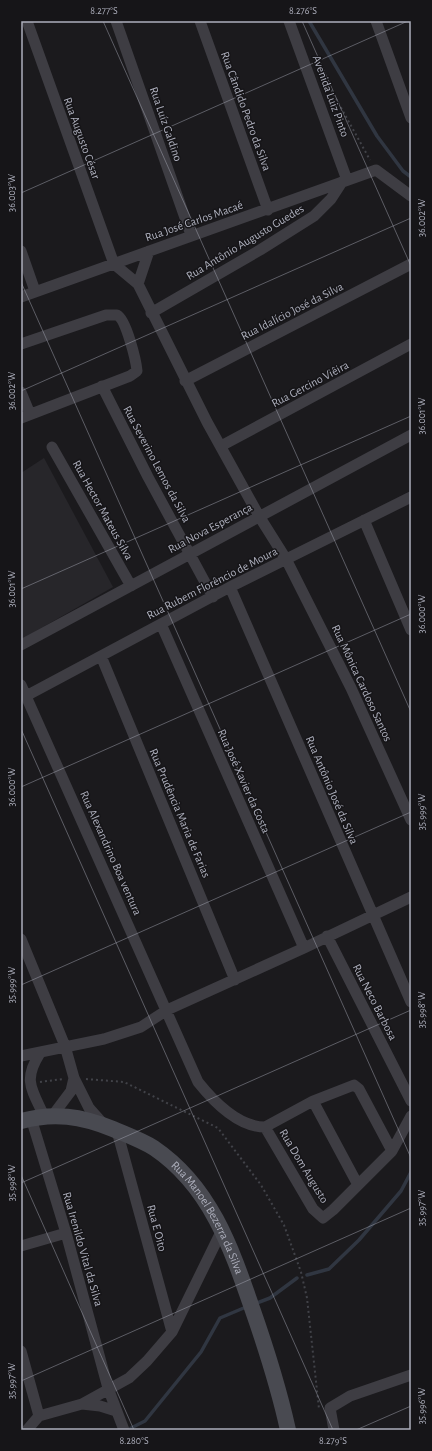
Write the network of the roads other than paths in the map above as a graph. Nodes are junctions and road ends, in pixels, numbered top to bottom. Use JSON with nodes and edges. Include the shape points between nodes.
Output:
{"nodes":[{"id":1,"x":27,"y":21,"type":"edge"},
{"id":2,"x":116,"y":21,"type":"edge"},
{"id":3,"x":200,"y":21,"type":"edge"},
{"id":4,"x":289,"y":21,"type":"edge"},
{"id":5,"x":376,"y":21,"type":"edge"},
{"id":6,"x":411,"y":118,"type":"edge"},
{"id":7,"x":345,"y":181,"type":"junction"},
{"id":8,"x":411,"y":196,"type":"edge"},
{"id":9,"x":268,"y":210,"type":"junction"},
{"id":10,"x":191,"y":235,"type":"junction"},
{"id":11,"x":149,"y":251,"type":"junction"},
{"id":12,"x":21,"y":252,"type":"edge"},
{"id":13,"x":114,"y":264,"type":"junction"},
{"id":14,"x":411,"y":264,"type":"edge"},
{"id":15,"x":138,"y":284,"type":"junction"},
{"id":16,"x":35,"y":291,"type":"junction"},
{"id":17,"x":21,"y":297,"type":"edge"},
{"id":18,"x":151,"y":313,"type":"junction"},
{"id":19,"x":21,"y":344,"type":"edge"},
{"id":20,"x":411,"y":344,"type":"edge"},
{"id":21,"x":185,"y":381,"type":"junction"},
{"id":22,"x":102,"y":386,"type":"junction"},
{"id":23,"x":21,"y":392,"type":"edge"},
{"id":24,"x":26,"y":416,"type":"edge"},
{"id":25,"x":411,"y":435,"type":"edge"},
{"id":26,"x":221,"y":446,"type":"junction"},
{"id":27,"x":52,"y":447,"type":"dead end"},
{"id":28,"x":411,"y":497,"type":"edge"},
{"id":29,"x":259,"y":516,"type":"junction"},
{"id":30,"x":364,"y":520,"type":"junction"},
{"id":31,"x":189,"y":554,"type":"junction"},
{"id":32,"x":286,"y":558,"type":"junction"},
{"id":33,"x":131,"y":586,"type":"junction"},
{"id":34,"x":230,"y":587,"type":"junction"},
{"id":35,"x":212,"y":597,"type":"junction"},
{"id":36,"x":161,"y":624,"type":"junction"},
{"id":37,"x":411,"y":630,"type":"edge"},
{"id":38,"x":21,"y":645,"type":"edge"},
{"id":39,"x":101,"y":656,"type":"junction"},
{"id":40,"x":23,"y":689,"type":"edge"},
{"id":41,"x":411,"y":820,"type":"edge"},
{"id":42,"x":411,"y":897,"type":"edge"},
{"id":43,"x":372,"y":915,"type":"junction"},
{"id":44,"x":327,"y":936,"type":"junction"},
{"id":45,"x":21,"y":939,"type":"edge"},
{"id":46,"x":304,"y":948,"type":"junction"},
{"id":47,"x":235,"y":980,"type":"junction"},
{"id":48,"x":411,"y":1002,"type":"edge"},
{"id":49,"x":167,"y":1010,"type":"junction"},
{"id":50,"x":176,"y":1032,"type":"joint"},
{"id":51,"x":65,"y":1046,"type":"junction"},
{"id":52,"x":40,"y":1052,"type":"junction"},
{"id":53,"x":21,"y":1056,"type":"edge"},
{"id":54,"x":74,"y":1078,"type":"junction"},
{"id":55,"x":313,"y":1101,"type":"junction"},
{"id":56,"x":411,"y":1102,"type":"edge"},
{"id":57,"x":411,"y":1116,"type":"edge"},
{"id":58,"x":37,"y":1118,"type":"edge"},
{"id":59,"x":265,"y":1127,"type":"junction"},
{"id":60,"x":111,"y":1128,"type":"junction"},
{"id":61,"x":392,"y":1151,"type":"junction"},
{"id":62,"x":358,"y":1185,"type":"junction"},
{"id":63,"x":222,"y":1230,"type":"junction"},
{"id":64,"x":66,"y":1233,"type":"junction"},
{"id":65,"x":21,"y":1246,"type":"edge"},
{"id":66,"x":172,"y":1332,"type":"junction"},
{"id":67,"x":21,"y":1351,"type":"edge"},
{"id":68,"x":411,"y":1375,"type":"edge"},
{"id":69,"x":108,"y":1388,"type":"junction"},
{"id":70,"x":82,"y":1404,"type":"junction"},
{"id":71,"x":116,"y":1411,"type":"junction"},
{"id":72,"x":39,"y":1416,"type":"junction"},
{"id":73,"x":27,"y":1430,"type":"edge"},
{"id":74,"x":124,"y":1430,"type":"edge"},
{"id":75,"x":288,"y":1430,"type":"edge"},
{"id":76,"x":334,"y":1430,"type":"edge"}],
"edges":[{"from":1,"to":13,"type":"street","name":"Rua Augusto César"},
{"from":2,"to":10,"type":"street","name":"Rua Luíz Galdino"},
{"from":3,"to":9,"type":"street","name":"Rua Cândido Pedro da Silva"},
{"from":4,"to":7,"type":"street","name":"Avenida Luiz Pinto"},
{"from":5,"to":6,"type":"street"},
{"from":7,"to":8,"type":"street","name":"Rua José Carlos Macaé","via":[[376,170]]},
{"from":7,"to":9,"type":"street","name":"Rua José Carlos Macaé"},
{"from":7,"to":18,"type":"street","name":"Rua Antônio Augusto Guedes","via":[[314,216]]},
{"from":9,"to":10,"type":"street","name":"Rua José Carlos Macaé"},
{"from":10,"to":11,"type":"street","name":"Rua José Carlos Macaé"},
{"from":11,"to":13,"type":"street","name":"Rua José Carlos Macaé"},
{"from":11,"to":15,"type":"street"},
{"from":12,"to":16,"type":"street"},
{"from":13,"to":15,"type":"street"},
{"from":13,"to":16,"type":"street","name":"Rua José Carlos Macaé"},
{"from":14,"to":21,"type":"street","name":"Rua Idalício José da Silva"},
{"from":15,"to":18,"type":"street","name":"Rua Mônica Cardoso Santos"},
{"from":16,"to":17,"type":"street","name":"Rua José Carlos Macaé"},
{"from":18,"to":21,"type":"street","name":"Rua Mônica Cardoso Santos"},
{"from":19,"to":22,"type":"street","via":[[106,315],[117,315],[122,319],[135,356],[136,373]]},
{"from":20,"to":26,"type":"street","name":"Rua Gercino Viêira"},
{"from":21,"to":26,"type":"street","name":"Rua Mônica Cardoso Santos"},
{"from":22,"to":24,"type":"street"},
{"from":22,"to":31,"type":"street","name":"Rua Severino Lemos da Silva"},
{"from":23,"to":24,"type":"street"},
{"from":25,"to":29,"type":"street","name":"Rua Nova Esperança"},
{"from":26,"to":29,"type":"street","name":"Rua Mônica Cardoso Santos"},
{"from":27,"to":33,"type":"street","name":"Rua Hector Mateus Silva"},
{"from":28,"to":30,"type":"street","name":"Rua Rubem Florêncio de Moura"},
{"from":29,"to":31,"type":"street","name":"Rua Nova Esperança"},
{"from":29,"to":32,"type":"street","name":"Rua Mônica Cardoso Santos"},
{"from":30,"to":32,"type":"street","name":"Rua Rubem Florêncio de Moura"},
{"from":30,"to":37,"type":"street"},
{"from":31,"to":33,"type":"street","name":"Rua Nova Esperança"},
{"from":31,"to":35,"type":"street","name":"Rua Severino Lemos da Silva"},
{"from":32,"to":34,"type":"street","name":"Rua Rubem Florêncio de Moura"},
{"from":32,"to":41,"type":"street","name":"Rua Mônica Cardoso Santos","via":[[351,688]]},
{"from":33,"to":38,"type":"street","name":"Rua Nova Esperança"},
{"from":34,"to":35,"type":"street","name":"Rua Rubem Florêncio de Moura"},
{"from":34,"to":43,"type":"street","name":"Rua Antônio José da Silva"},
{"from":35,"to":36,"type":"street","name":"Rua Rubem Florêncio de Moura"},
{"from":36,"to":39,"type":"street","name":"Rua Rubem Florêncio de Moura"},
{"from":36,"to":46,"type":"street","name":"Rua José Xavier da Costa"},
{"from":39,"to":40,"type":"street","name":"Rua Rubem Florêncio de Moura"},
{"from":39,"to":47,"type":"street","name":"Rua Prudência Maria de Farias"},
{"from":40,"to":49,"type":"street","name":"Rua Alexandrino Boa ventura"},
{"from":42,"to":43,"type":"street"},
{"from":43,"to":44,"type":"street"},
{"from":43,"to":48,"type":"street","name":"Rua Antônio José da Silva"},
{"from":44,"to":46,"type":"street"},
{"from":44,"to":56,"type":"street","name":"Rua Neco Barbosa"},
{"from":45,"to":51,"type":"street"},
{"from":46,"to":47,"type":"street"},
{"from":47,"to":49,"type":"street"},
{"from":49,"to":50,"type":"street","name":"Rua Alexandrino Boa ventura"},
{"from":49,"to":51,"type":"street","via":[[141,1026],[121,1034]]},
{"from":50,"to":59,"type":"street","name":"Rua Dom Augusto","via":[[198,1082],[211,1098],[245,1122],[256,1127]]},
{"from":51,"to":52,"type":"street"},
{"from":51,"to":54,"type":"street"},
{"from":52,"to":53,"type":"street"},
{"from":52,"to":58,"type":"street","name":"Rua Irenildo Vital da Silva","via":[[30,1068],[30,1083]]},
{"from":54,"to":58,"type":"street","via":[[71,1090]]},
{"from":54,"to":60,"type":"street","via":[[89,1108]]},
{"from":55,"to":59,"type":"street"},
{"from":55,"to":61,"type":"street","via":[[347,1086],[357,1086]]},
{"from":55,"to":62,"type":"street"},
{"from":57,"to":61,"type":"street","name":"Rua Dom Augusto"},
{"from":58,"to":60,"type":"street","name":"Rua Manoel Bezerra da Silva","via":[[78,1118]]},
{"from":58,"to":64,"type":"street","name":"Rua Irenildo Vital da Silva"},
{"from":59,"to":62,"type":"street","name":"Rua Dom Augusto","via":[[318,1215],[323,1218],[327,1216]]},
{"from":60,"to":63,"type":"street","name":"Rua Manoel Bezerra da Silva","via":[[154,1148],[176,1166],[203,1197]]},
{"from":60,"to":66,"type":"street","name":"Rua E Oito"},
{"from":61,"to":62,"type":"street","name":"Rua Dom Augusto"},
{"from":63,"to":66,"type":"street"},
{"from":63,"to":75,"type":"street","name":"Rua Manoel Bezerra da Silva","via":[[261,1334]]},
{"from":64,"to":65,"type":"street"},
{"from":64,"to":69,"type":"street","name":"Rua Irenildo Vital da Silva"},
{"from":66,"to":69,"type":"street","via":[[129,1378]]},
{"from":67,"to":72,"type":"street"},
{"from":68,"to":76,"type":"street","via":[[350,1396],[330,1408]]},
{"from":69,"to":70,"type":"street"},
{"from":69,"to":71,"type":"street","name":"Rua Irenildo Vital da Silva"},
{"from":70,"to":71,"type":"street"},
{"from":70,"to":72,"type":"street"},
{"from":71,"to":74,"type":"street","name":"Rua Irenildo Vital da Silva"},
{"from":72,"to":73,"type":"street"}]}
